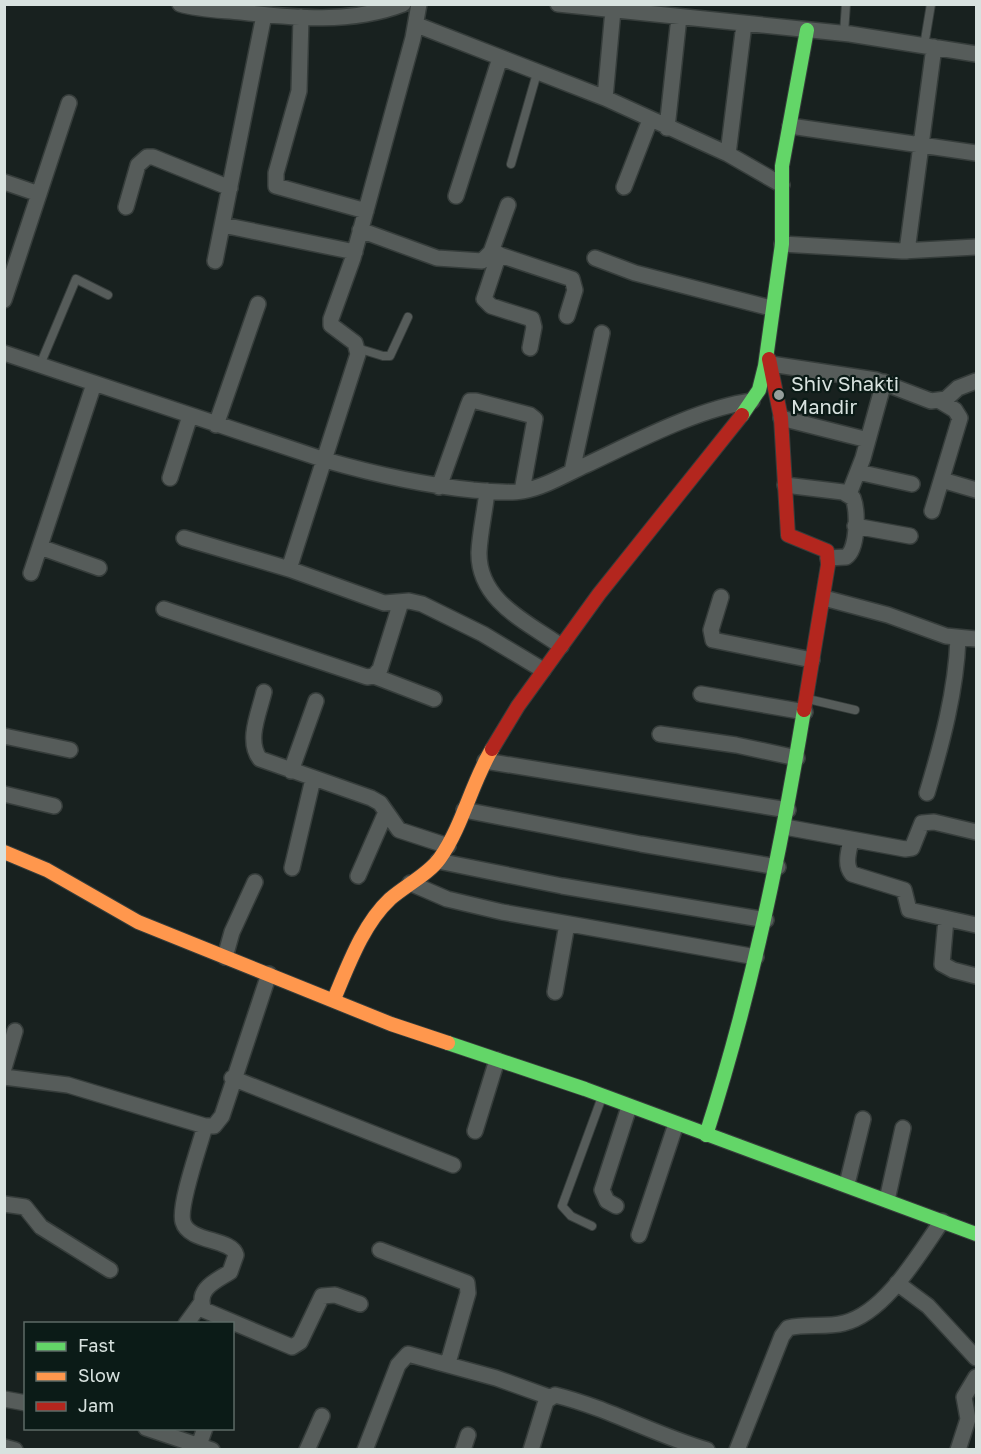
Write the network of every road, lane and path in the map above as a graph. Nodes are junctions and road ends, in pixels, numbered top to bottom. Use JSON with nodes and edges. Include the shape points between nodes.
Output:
{"nodes":[{"id":1,"x":180,"y":4,"type":"edge"},
{"id":2,"x":403,"y":4,"type":"edge"},
{"id":3,"x":419,"y":4,"type":"edge"},
{"id":4,"x":558,"y":4,"type":"edge"},
{"id":5,"x":846,"y":4,"type":"edge"},
{"id":6,"x":931,"y":4,"type":"edge"},
{"id":7,"x":603,"y":8,"type":"edge"},
{"id":8,"x":264,"y":15,"type":"junction"},
{"id":9,"x":301,"y":17,"type":"junction"},
{"id":10,"x":679,"y":17,"type":"junction"},
{"id":11,"x":744,"y":24,"type":"junction"},
{"id":12,"x":417,"y":25,"type":"junction"},
{"id":13,"x":807,"y":30,"type":"junction"},
{"id":14,"x":844,"y":33,"type":"junction"},
{"id":15,"x":929,"y":47,"type":"junction"},
{"id":16,"x":976,"y":54,"type":"edge"},
{"id":17,"x":500,"y":58,"type":"junction"},
{"id":18,"x":537,"y":73,"type":"junction"},
{"id":19,"x":605,"y":98,"type":"junction"},
{"id":20,"x":69,"y":103,"type":"dead end"},
{"id":21,"x":650,"y":120,"type":"junction"},
{"id":22,"x":790,"y":126,"type":"junction"},
{"id":23,"x":667,"y":128,"type":"junction"},
{"id":24,"x":921,"y":147,"type":"junction"},
{"id":25,"x":976,"y":153,"type":"edge"},
{"id":26,"x":728,"y":154,"type":"junction"},
{"id":27,"x":511,"y":164,"type":"dead end"},
{"id":28,"x":4,"y":182,"type":"edge"},
{"id":29,"x":782,"y":185,"type":"junction"},
{"id":30,"x":624,"y":187,"type":"dead end"},
{"id":31,"x":230,"y":188,"type":"junction"},
{"id":32,"x":39,"y":194,"type":"junction"},
{"id":33,"x":456,"y":196,"type":"dead end"},
{"id":34,"x":508,"y":205,"type":"dead end"},
{"id":35,"x":126,"y":207,"type":"dead end"},
{"id":36,"x":366,"y":211,"type":"junction"},
{"id":37,"x":223,"y":225,"type":"junction"},
{"id":38,"x":360,"y":230,"type":"junction"},
{"id":39,"x":782,"y":244,"type":"junction"},
{"id":40,"x":976,"y":247,"type":"edge"},
{"id":41,"x":907,"y":251,"type":"junction"},
{"id":42,"x":355,"y":252,"type":"junction"},
{"id":43,"x":495,"y":253,"type":"junction"},
{"id":44,"x":595,"y":258,"type":"dead end"},
{"id":45,"x":214,"y":261,"type":"dead end"},
{"id":46,"x":108,"y":295,"type":"dead end"},
{"id":47,"x":4,"y":300,"type":"edge"},
{"id":48,"x":258,"y":304,"type":"dead end"},
{"id":49,"x":771,"y":308,"type":"junction"},
{"id":50,"x":567,"y":316,"type":"dead end"},
{"id":51,"x":408,"y":317,"type":"dead end"},
{"id":52,"x":602,"y":333,"type":"dead end"},
{"id":53,"x":357,"y":348,"type":"junction"},
{"id":54,"x":530,"y":348,"type":"dead end"},
{"id":55,"x":4,"y":353,"type":"edge"},
{"id":56,"x":769,"y":357,"type":"junction"},
{"id":57,"x":40,"y":365,"type":"junction"},
{"id":58,"x":976,"y":381,"type":"edge"},
{"id":59,"x":884,"y":382,"type":"junction"},
{"id":60,"x":94,"y":384,"type":"junction"},
{"id":61,"x":752,"y":401,"type":"junction"},
{"id":62,"x":940,"y":401,"type":"junction"},
{"id":63,"x":190,"y":416,"type":"junction"},
{"id":64,"x":782,"y":418,"type":"junction"},
{"id":65,"x":216,"y":425,"type":"junction"},
{"id":66,"x":868,"y":440,"type":"junction"},
{"id":67,"x":325,"y":460,"type":"junction"},
{"id":68,"x":572,"y":471,"type":"junction"},
{"id":69,"x":858,"y":471,"type":"junction"},
{"id":70,"x":170,"y":478,"type":"dead end"},
{"id":71,"x":942,"y":480,"type":"junction"},
{"id":72,"x":912,"y":484,"type":"dead end"},
{"id":73,"x":786,"y":485,"type":"junction"},
{"id":74,"x":439,"y":487,"type":"junction"},
{"id":75,"x":976,"y":490,"type":"edge"},
{"id":76,"x":487,"y":491,"type":"junction"},
{"id":77,"x":522,"y":491,"type":"junction"},
{"id":78,"x":849,"y":494,"type":"junction"},
{"id":79,"x":932,"y":512,"type":"dead end"},
{"id":80,"x":855,"y":526,"type":"junction"},
{"id":81,"x":910,"y":536,"type":"dead end"},
{"id":82,"x":184,"y":538,"type":"dead end"},
{"id":83,"x":40,"y":547,"type":"junction"},
{"id":84,"x":828,"y":558,"type":"junction"},
{"id":85,"x":99,"y":568,"type":"dead end"},
{"id":86,"x":289,"y":569,"type":"junction"},
{"id":87,"x":31,"y":573,"type":"dead end"},
{"id":88,"x":721,"y":597,"type":"dead end"},
{"id":89,"x":824,"y":598,"type":"junction"},
{"id":90,"x":401,"y":602,"type":"junction"},
{"id":91,"x":164,"y":609,"type":"dead end"},
{"id":92,"x":958,"y":639,"type":"junction"},
{"id":93,"x":976,"y":639,"type":"edge"},
{"id":94,"x":561,"y":646,"type":"junction"},
{"id":95,"x":812,"y":660,"type":"junction"},
{"id":96,"x":543,"y":670,"type":"junction"},
{"id":97,"x":374,"y":676,"type":"junction"},
{"id":98,"x":264,"y":692,"type":"dead end"},
{"id":99,"x":701,"y":694,"type":"dead end"},
{"id":100,"x":434,"y":699,"type":"dead end"},
{"id":101,"x":316,"y":700,"type":"dead end"},
{"id":102,"x":806,"y":705,"type":"junction"},
{"id":103,"x":855,"y":710,"type":"dead end"},
{"id":104,"x":660,"y":734,"type":"dead end"},
{"id":105,"x":4,"y":736,"type":"edge"},
{"id":106,"x":70,"y":750,"type":"dead end"},
{"id":107,"x":797,"y":758,"type":"junction"},
{"id":108,"x":485,"y":761,"type":"junction"},
{"id":109,"x":291,"y":771,"type":"junction"},
{"id":110,"x":313,"y":779,"type":"junction"},
{"id":111,"x":927,"y":793,"type":"dead end"},
{"id":112,"x":4,"y":794,"type":"edge"},
{"id":113,"x":54,"y":806,"type":"dead end"},
{"id":114,"x":464,"y":810,"type":"junction"},
{"id":115,"x":788,"y":810,"type":"junction"},
{"id":116,"x":386,"y":812,"type":"junction"},
{"id":117,"x":785,"y":827,"type":"junction"},
{"id":118,"x":976,"y":832,"type":"edge"},
{"id":119,"x":851,"y":840,"type":"junction"},
{"id":120,"x":448,"y":846,"type":"junction"},
{"id":121,"x":4,"y":852,"type":"edge"},
{"id":122,"x":438,"y":861,"type":"junction"},
{"id":123,"x":778,"y":867,"type":"junction"},
{"id":124,"x":292,"y":868,"type":"dead end"},
{"id":125,"x":358,"y":876,"type":"dead end"},
{"id":126,"x":255,"y":882,"type":"dead end"},
{"id":127,"x":410,"y":883,"type":"junction"},
{"id":128,"x":946,"y":919,"type":"junction"},
{"id":129,"x":766,"y":920,"type":"junction"},
{"id":130,"x":567,"y":924,"type":"junction"},
{"id":131,"x":976,"y":925,"type":"edge"},
{"id":132,"x":225,"y":957,"type":"junction"},
{"id":133,"x":756,"y":957,"type":"junction"},
{"id":134,"x":269,"y":974,"type":"junction"},
{"id":135,"x":976,"y":976,"type":"edge"},
{"id":136,"x":555,"y":992,"type":"dead end"},
{"id":137,"x":333,"y":999,"type":"junction"},
{"id":138,"x":15,"y":1031,"type":"dead end"},
{"id":139,"x":497,"y":1060,"type":"junction"},
{"id":140,"x":4,"y":1068,"type":"edge"},
{"id":141,"x":4,"y":1077,"type":"edge"},
{"id":142,"x":232,"y":1078,"type":"junction"},
{"id":143,"x":602,"y":1095,"type":"junction"},
{"id":144,"x":629,"y":1107,"type":"junction"},
{"id":145,"x":863,"y":1119,"type":"dead end"},
{"id":146,"x":676,"y":1124,"type":"junction"},
{"id":147,"x":205,"y":1126,"type":"junction"},
{"id":148,"x":903,"y":1128,"type":"dead end"},
{"id":149,"x":475,"y":1131,"type":"dead end"},
{"id":150,"x":706,"y":1135,"type":"junction"},
{"id":151,"x":453,"y":1165,"type":"dead end"},
{"id":152,"x":847,"y":1184,"type":"junction"},
{"id":153,"x":887,"y":1200,"type":"junction"},
{"id":154,"x":4,"y":1204,"type":"edge"},
{"id":155,"x":616,"y":1206,"type":"dead end"},
{"id":156,"x":942,"y":1221,"type":"junction"},
{"id":157,"x":592,"y":1226,"type":"dead end"},
{"id":158,"x":976,"y":1234,"type":"edge"},
{"id":159,"x":639,"y":1235,"type":"dead end"},
{"id":160,"x":380,"y":1250,"type":"dead end"},
{"id":161,"x":110,"y":1270,"type":"dead end"},
{"id":162,"x":897,"y":1283,"type":"junction"},
{"id":163,"x":202,"y":1302,"type":"junction"},
{"id":164,"x":360,"y":1304,"type":"dead end"},
{"id":165,"x":187,"y":1322,"type":"edge"},
{"id":166,"x":232,"y":1322,"type":"edge"},
{"id":167,"x":234,"y":1323,"type":"edge"},
{"id":168,"x":976,"y":1358,"type":"edge"},
{"id":169,"x":448,"y":1364,"type":"junction"},
{"id":170,"x":976,"y":1377,"type":"edge"},
{"id":171,"x":549,"y":1397,"type":"junction"},
{"id":172,"x":4,"y":1399,"type":"edge"},
{"id":173,"x":24,"y":1403,"type":"edge"},
{"id":174,"x":322,"y":1416,"type":"dead end"},
{"id":175,"x":152,"y":1430,"type":"edge"},
{"id":176,"x":205,"y":1430,"type":"edge"},
{"id":177,"x":4,"y":1447,"type":"edge"},
{"id":178,"x":206,"y":1447,"type":"edge"},
{"id":179,"x":739,"y":1448,"type":"edge"},
{"id":180,"x":15,"y":1449,"type":"edge"},
{"id":181,"x":307,"y":1449,"type":"edge"},
{"id":182,"x":365,"y":1449,"type":"edge"},
{"id":183,"x":531,"y":1449,"type":"edge"},
{"id":184,"x":707,"y":1449,"type":"edge"},
{"id":185,"x":958,"y":1449,"type":"edge"}],
"edges":[{"from":1,"to":8,"type":"street"},
{"from":2,"to":9,"type":"street","via":[[348,16]]},
{"from":3,"to":12,"type":"street"},
{"from":4,"to":7,"type":"street"},
{"from":5,"to":14,"type":"lane"},
{"from":6,"to":15,"type":"lane"},
{"from":7,"to":10,"type":"street"},
{"from":7,"to":19,"type":"street"},
{"from":8,"to":9,"type":"street"},
{"from":8,"to":31,"type":"street"},
{"from":9,"to":36,"type":"street","via":[[299,91],[276,186]]},
{"from":10,"to":11,"type":"street"},
{"from":10,"to":23,"type":"street"},
{"from":11,"to":13,"type":"street"},
{"from":11,"to":26,"type":"street"},
{"from":12,"to":17,"type":"street"},
{"from":12,"to":36,"type":"street"},
{"from":13,"to":14,"type":"street"},
{"from":13,"to":22,"type":"street"},
{"from":14,"to":15,"type":"street"},
{"from":15,"to":16,"type":"street"},
{"from":15,"to":24,"type":"street"},
{"from":17,"to":18,"type":"street"},
{"from":17,"to":33,"type":"street"},
{"from":18,"to":19,"type":"street"},
{"from":18,"to":27,"type":"lane"},
{"from":19,"to":21,"type":"street"},
{"from":20,"to":32,"type":"street"},
{"from":21,"to":23,"type":"street"},
{"from":21,"to":30,"type":"street"},
{"from":22,"to":24,"type":"street"},
{"from":22,"to":29,"type":"street"},
{"from":23,"to":26,"type":"street"},
{"from":24,"to":25,"type":"street"},
{"from":24,"to":41,"type":"street"},
{"from":26,"to":29,"type":"street"},
{"from":28,"to":32,"type":"street"},
{"from":29,"to":39,"type":"street"},
{"from":31,"to":35,"type":"street","via":[[147,157],[138,165]]},
{"from":31,"to":37,"type":"street"},
{"from":32,"to":47,"type":"street"},
{"from":34,"to":43,"type":"street"},
{"from":36,"to":38,"type":"street"},
{"from":37,"to":42,"type":"street"},
{"from":37,"to":45,"type":"street"},
{"from":38,"to":42,"type":"street"},
{"from":38,"to":43,"type":"street","via":[[436,258],[482,261]]},
{"from":39,"to":41,"type":"street"},
{"from":39,"to":49,"type":"street"},
{"from":40,"to":41,"type":"street"},
{"from":42,"to":53,"type":"street","via":[[331,325]]},
{"from":43,"to":50,"type":"street","via":[[572,279],[575,290]]},
{"from":43,"to":54,"type":"street","via":[[484,299],[491,306],[532,319]]},
{"from":44,"to":49,"type":"street","via":[[635,273]]},
{"from":46,"to":57,"type":"lane","via":[[76,279]]},
{"from":48,"to":65,"type":"street"},
{"from":49,"to":56,"type":"street"},
{"from":51,"to":53,"type":"lane","via":[[390,356]]},
{"from":52,"to":68,"type":"street"},
{"from":53,"to":67,"type":"street"},
{"from":55,"to":57,"type":"street"},
{"from":56,"to":59,"type":"street"},
{"from":56,"to":61,"type":"street"},
{"from":56,"to":64,"type":"street"},
{"from":57,"to":60,"type":"street"},
{"from":58,"to":62,"type":"street","via":[[968,382]]},
{"from":59,"to":62,"type":"street","via":[[925,400]]},
{"from":59,"to":66,"type":"street"},
{"from":60,"to":63,"type":"street"},
{"from":60,"to":83,"type":"street"},
{"from":61,"to":68,"type":"street","via":[[716,409]]},
{"from":61,"to":94,"type":"street"},
{"from":62,"to":71,"type":"street","via":[[960,418]]},
{"from":63,"to":65,"type":"street"},
{"from":63,"to":70,"type":"street"},
{"from":64,"to":66,"type":"street"},
{"from":64,"to":73,"type":"street"},
{"from":65,"to":67,"type":"street"},
{"from":66,"to":69,"type":"street"},
{"from":67,"to":74,"type":"street"},
{"from":67,"to":86,"type":"street"},
{"from":68,"to":77,"type":"street"},
{"from":69,"to":72,"type":"street"},
{"from":69,"to":78,"type":"street"},
{"from":71,"to":75,"type":"street"},
{"from":71,"to":79,"type":"street"},
{"from":73,"to":78,"type":"street"},
{"from":73,"to":84,"type":"street","via":[[788,535],[822,547]]},
{"from":74,"to":76,"type":"street"},
{"from":74,"to":77,"type":"street","via":[[470,401],[476,400],[534,419]]},
{"from":76,"to":77,"type":"street"},
{"from":76,"to":94,"type":"street","via":[[479,551],[486,585],[503,606]]},
{"from":78,"to":80,"type":"street","via":[[856,506]]},
{"from":80,"to":81,"type":"street"},
{"from":80,"to":84,"type":"street","via":[[850,554]]},
{"from":82,"to":86,"type":"street"},
{"from":83,"to":85,"type":"street"},
{"from":83,"to":87,"type":"street"},
{"from":84,"to":89,"type":"street"},
{"from":86,"to":90,"type":"street","via":[[384,603]]},
{"from":88,"to":95,"type":"street","via":[[711,630],[713,640]]},
{"from":89,"to":92,"type":"street"},
{"from":89,"to":95,"type":"street"},
{"from":90,"to":96,"type":"street","via":[[422,604]]},
{"from":90,"to":97,"type":"street"},
{"from":91,"to":97,"type":"street","via":[[358,675]]},
{"from":92,"to":93,"type":"street"},
{"from":92,"to":111,"type":"street","via":[[952,696]]},
{"from":94,"to":96,"type":"street"},
{"from":95,"to":102,"type":"street"},
{"from":96,"to":108,"type":"street"},
{"from":97,"to":100,"type":"street"},
{"from":98,"to":109,"type":"street","via":[[253,740],[255,753],[270,764]]},
{"from":99,"to":102,"type":"street"},
{"from":101,"to":109,"type":"street"},
{"from":102,"to":103,"type":"lane"},
{"from":102,"to":107,"type":"street"},
{"from":104,"to":107,"type":"street"},
{"from":105,"to":106,"type":"street"},
{"from":107,"to":115,"type":"street"},
{"from":108,"to":114,"type":"street"},
{"from":108,"to":115,"type":"street"},
{"from":109,"to":110,"type":"street"},
{"from":110,"to":116,"type":"street","via":[[371,798]]},
{"from":110,"to":124,"type":"street"},
{"from":112,"to":113,"type":"street"},
{"from":114,"to":120,"type":"street"},
{"from":114,"to":123,"type":"street"},
{"from":115,"to":117,"type":"street"},
{"from":116,"to":120,"type":"street","via":[[399,830]]},
{"from":116,"to":125,"type":"street"},
{"from":117,"to":119,"type":"street"},
{"from":117,"to":123,"type":"street"},
{"from":118,"to":119,"type":"street","via":[[928,822],[922,823],[912,848]]},
{"from":119,"to":128,"type":"street","via":[[847,863],[852,874],[904,890],[909,910]]},
{"from":120,"to":122,"type":"street"},
{"from":121,"to":132,"type":"street","via":[[32,862],[138,922]]},
{"from":122,"to":127,"type":"street"},
{"from":122,"to":129,"type":"street"},
{"from":123,"to":129,"type":"street"},
{"from":126,"to":132,"type":"street"},
{"from":127,"to":130,"type":"street","via":[[447,899]]},
{"from":127,"to":137,"type":"street","via":[[376,916]]},
{"from":128,"to":131,"type":"street"},
{"from":128,"to":135,"type":"street","via":[[942,964]]},
{"from":129,"to":133,"type":"street"},
{"from":130,"to":133,"type":"street"},
{"from":130,"to":136,"type":"street"},
{"from":132,"to":134,"type":"street"},
{"from":133,"to":150,"type":"street","via":[[730,1064]]},
{"from":134,"to":137,"type":"street"},
{"from":134,"to":142,"type":"street"},
{"from":137,"to":139,"type":"street","via":[[391,1024]]},
{"from":138,"to":140,"type":"street"},
{"from":139,"to":143,"type":"street"},
{"from":139,"to":149,"type":"street"},
{"from":141,"to":147,"type":"street","via":[[68,1085]]},
{"from":142,"to":147,"type":"street","via":[[219,1122]]},
{"from":142,"to":151,"type":"street"},
{"from":143,"to":144,"type":"street"},
{"from":143,"to":157,"type":"lane","via":[[562,1206],[571,1216]]},
{"from":144,"to":146,"type":"street"},
{"from":144,"to":155,"type":"street","via":[[602,1190],[607,1201]]},
{"from":145,"to":152,"type":"street"},
{"from":146,"to":150,"type":"street"},
{"from":146,"to":159,"type":"street"},
{"from":147,"to":163,"type":"street","via":[[182,1207],[183,1222],[191,1233],[231,1248],[237,1255],[233,1268],[210,1283]]},
{"from":148,"to":153,"type":"street"},
{"from":150,"to":152,"type":"street"},
{"from":152,"to":153,"type":"street"},
{"from":153,"to":156,"type":"street"},
{"from":154,"to":161,"type":"street","via":[[25,1207],[41,1227]]},
{"from":156,"to":158,"type":"street"},
{"from":156,"to":162,"type":"street"},
{"from":160,"to":169,"type":"street","via":[[467,1283],[468,1293]]},
{"from":162,"to":168,"type":"street","via":[[928,1306]]},
{"from":162,"to":179,"type":"street","via":[[854,1320],[788,1328]]},
{"from":163,"to":165,"type":"street"},
{"from":163,"to":166,"type":"street","via":[[204,1310]]},
{"from":164,"to":167,"type":"street","via":[[322,1296],[300,1342],[292,1347]]},
{"from":169,"to":171,"type":"street"},
{"from":169,"to":182,"type":"street","via":[[408,1354],[402,1359]]},
{"from":170,"to":185,"type":"street","via":[[964,1397],[968,1419]]},
{"from":171,"to":183,"type":"street"},
{"from":171,"to":184,"type":"street","via":[[563,1397]]},
{"from":172,"to":173,"type":"street"},
{"from":174,"to":181,"type":"street"},
{"from":175,"to":178,"type":"street"},
{"from":176,"to":178,"type":"street"},
{"from":177,"to":180,"type":"street"}]}
